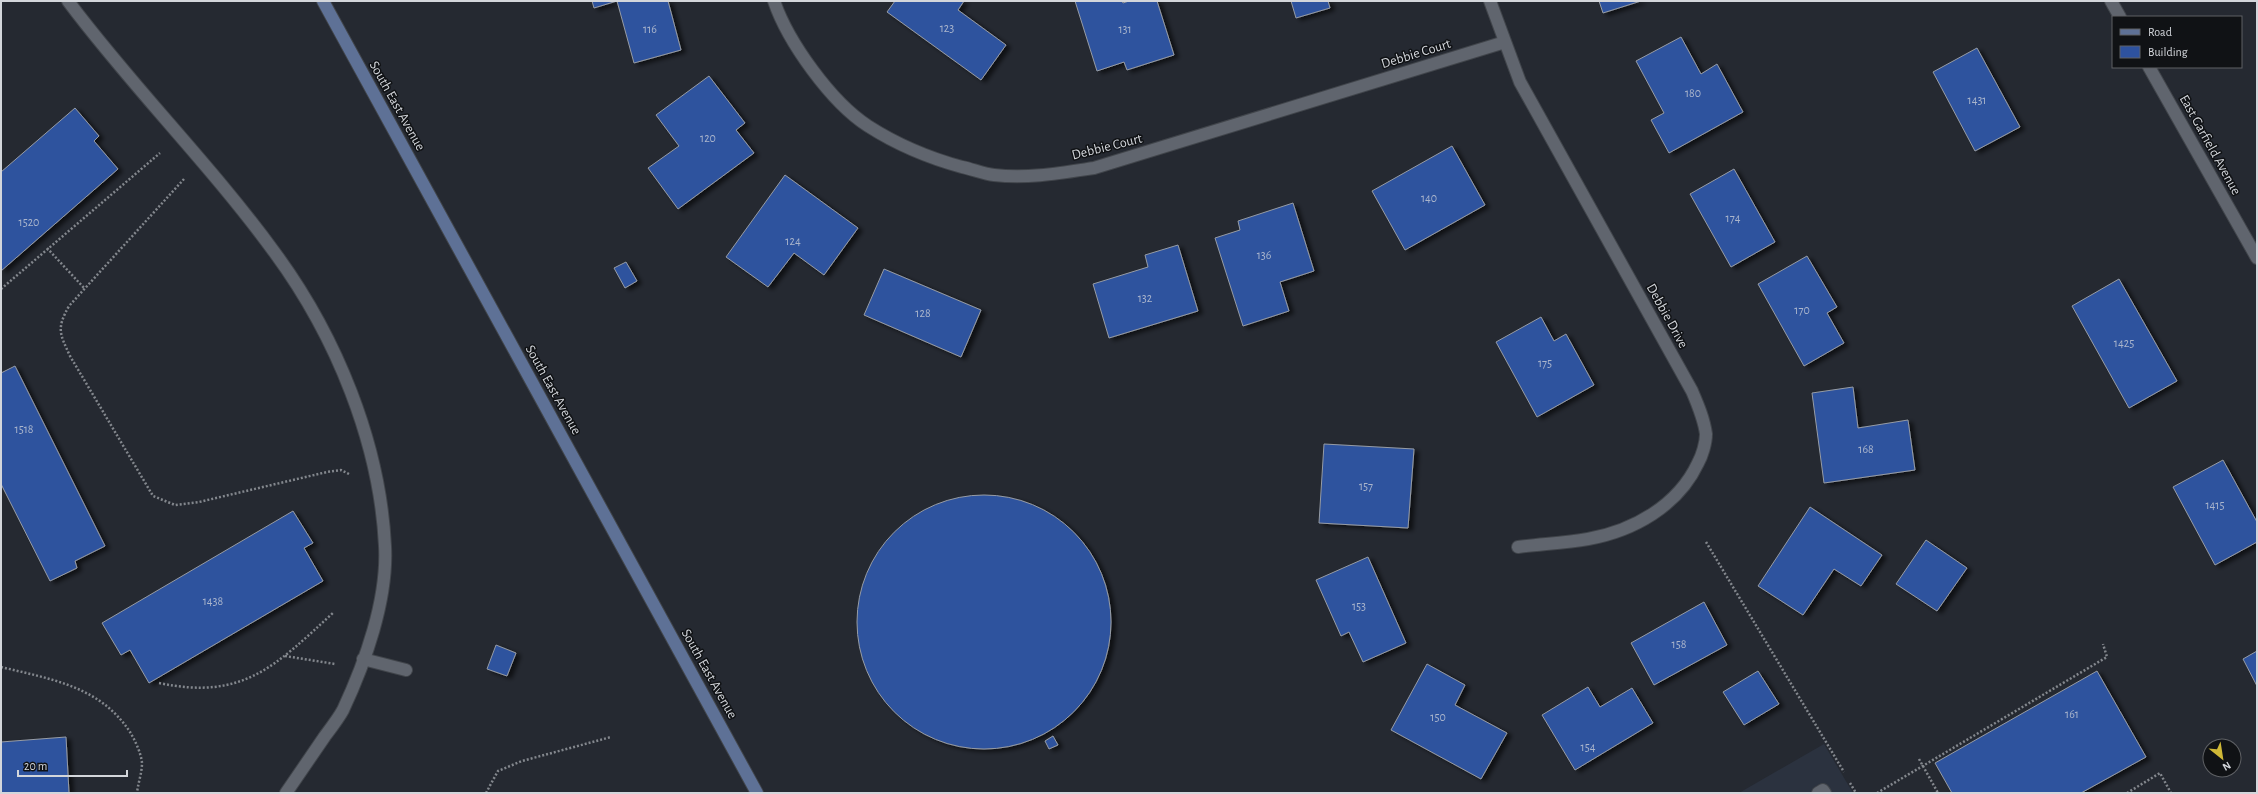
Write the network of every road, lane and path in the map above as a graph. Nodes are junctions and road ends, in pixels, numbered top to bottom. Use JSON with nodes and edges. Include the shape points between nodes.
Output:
{"nodes":[{"id":1,"x":68,"y":1,"type":"edge"},
{"id":2,"x":323,"y":1,"type":"edge"},
{"id":3,"x":774,"y":1,"type":"edge"},
{"id":4,"x":1490,"y":1,"type":"edge"},
{"id":5,"x":2111,"y":1,"type":"edge"},
{"id":6,"x":2119,"y":16,"type":"edge"},
{"id":7,"x":1505,"y":42,"type":"junction"},
{"id":8,"x":2150,"y":68,"type":"edge"},
{"id":9,"x":180,"y":136,"type":"junction"},
{"id":10,"x":202,"y":163,"type":"junction"},
{"id":11,"x":47,"y":248,"type":"junction"},
{"id":12,"x":2257,"y":258,"type":"edge"},
{"id":13,"x":1,"y":289,"type":"edge"},
{"id":14,"x":85,"y":289,"type":"junction"},
{"id":15,"x":352,"y":478,"type":"dead end"},
{"id":16,"x":1706,"y":542,"type":"dead end"},
{"id":17,"x":1518,"y":547,"type":"dead end"},
{"id":18,"x":334,"y":612,"type":"dead end"},
{"id":19,"x":2103,"y":644,"type":"dead end"},
{"id":20,"x":285,"y":656,"type":"junction"},
{"id":21,"x":364,"y":659,"type":"junction"},
{"id":22,"x":340,"y":660,"type":"dead end"},
{"id":23,"x":1,"y":667,"type":"edge"},
{"id":24,"x":406,"y":670,"type":"dead end"},
{"id":25,"x":159,"y":683,"type":"dead end"},
{"id":26,"x":611,"y":737,"type":"dead end"},
{"id":27,"x":1918,"y":759,"type":"dead end"},
{"id":28,"x":1922,"y":766,"type":"junction"},
{"id":29,"x":137,"y":793,"type":"edge"},
{"id":30,"x":286,"y":793,"type":"edge"},
{"id":31,"x":486,"y":793,"type":"edge"},
{"id":32,"x":757,"y":793,"type":"edge"},
{"id":33,"x":1818,"y":793,"type":"edge"},
{"id":34,"x":1825,"y":793,"type":"edge"},
{"id":35,"x":1856,"y":793,"type":"edge"},
{"id":36,"x":1877,"y":793,"type":"edge"},
{"id":37,"x":1938,"y":793,"type":"edge"},
{"id":38,"x":2127,"y":793,"type":"edge"},
{"id":39,"x":2171,"y":793,"type":"edge"}],
"edges":[{"from":1,"to":9,"type":"street","via":[[98,43]]},
{"from":2,"to":32,"type":"main road","name":"South East Avenue"},
{"from":3,"to":7,"type":"street","name":"Debbie Court","via":[[801,54],[830,92],[867,125],[913,150],[941,161],[994,175],[1042,176],[1094,168]]},
{"from":4,"to":7,"type":"street","name":"Debbie Drive"},
{"from":5,"to":6,"type":"street"},
{"from":7,"to":17,"type":"street","name":"Debbie Drive","via":[[1520,82],[1692,391],[1701,411],[1706,436],[1701,457],[1691,478],[1662,509],[1631,526],[1588,539]]},
{"from":8,"to":12,"type":"street","name":"East Garfield Avenue"},
{"from":9,"to":10,"type":"street"},
{"from":9,"to":11,"type":"path"},
{"from":10,"to":14,"type":"path","via":[[178,185]]},
{"from":10,"to":21,"type":"street","via":[[244,212],[294,280],[330,347],[357,410],[378,486],[386,548],[382,591]]},
{"from":11,"to":13,"type":"path"},
{"from":11,"to":14,"type":"path"},
{"from":14,"to":15,"type":"path","via":[[69,306],[59,332],[70,356],[153,496],[176,505],[327,472],[341,470]]},
{"from":16,"to":35,"type":"path"},
{"from":18,"to":20,"type":"path"},
{"from":19,"to":28,"type":"path","via":[[2107,657]]},
{"from":20,"to":22,"type":"path","via":[[330,665],[337,664]]},
{"from":20,"to":25,"type":"path","via":[[254,677],[204,689]]},
{"from":21,"to":24,"type":"street"},
{"from":21,"to":30,"type":"street","via":[[342,712]]},
{"from":23,"to":29,"type":"path","via":[[61,681],[94,696],[120,717],[134,738],[142,762]]},
{"from":26,"to":31,"type":"path","via":[[522,761],[498,771]]},
{"from":27,"to":28,"type":"path"},
{"from":28,"to":36,"type":"path"},
{"from":28,"to":37,"type":"path"},
{"from":33,"to":34,"type":"street","via":[[1823,790]]},
{"from":38,"to":39,"type":"path","via":[[2160,773]]}]}
